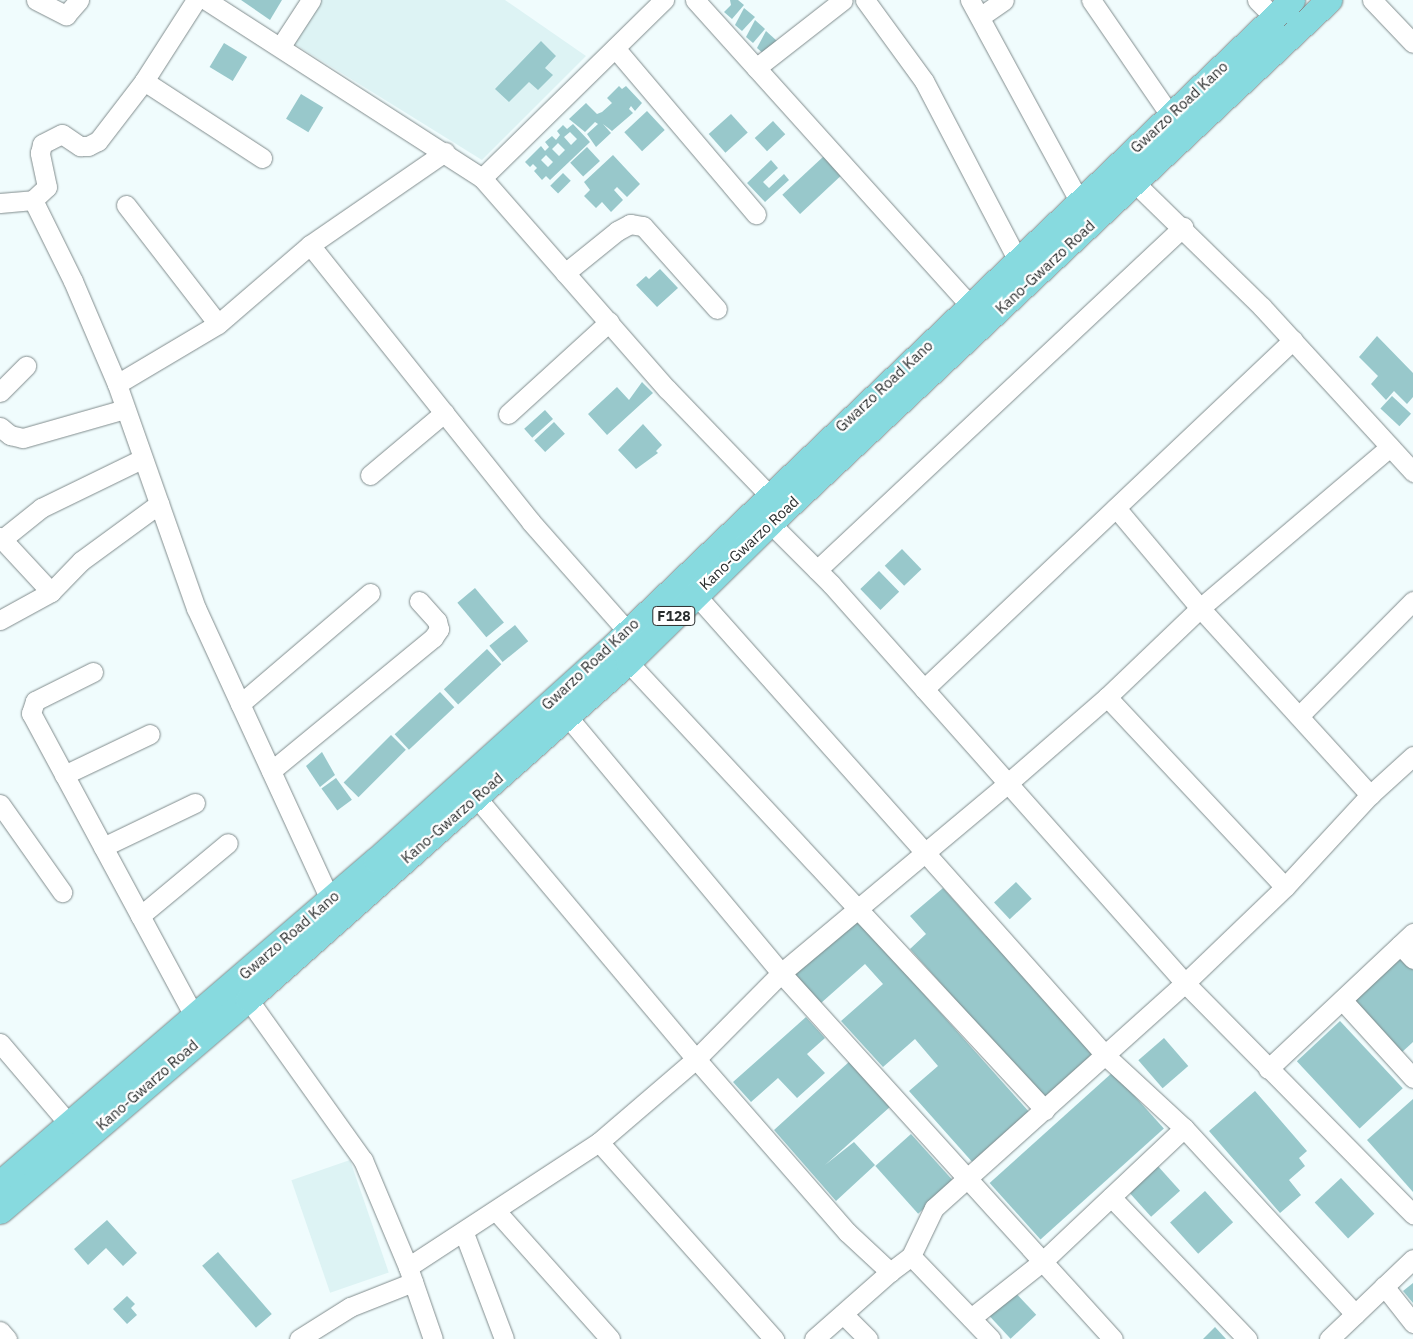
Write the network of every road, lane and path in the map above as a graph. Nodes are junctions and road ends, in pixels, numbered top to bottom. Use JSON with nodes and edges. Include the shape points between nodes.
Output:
{"nodes":[{"id":1,"x":36,"y":0,"type":"edge"},
{"id":2,"x":79,"y":0,"type":"edge"},
{"id":3,"x":196,"y":0,"type":"edge"},
{"id":4,"x":206,"y":0,"type":"edge"},
{"id":5,"x":311,"y":0,"type":"edge"},
{"id":6,"x":664,"y":0,"type":"edge"},
{"id":7,"x":695,"y":0,"type":"edge"},
{"id":8,"x":843,"y":0,"type":"edge"},
{"id":9,"x":865,"y":0,"type":"edge"},
{"id":10,"x":970,"y":0,"type":"edge"},
{"id":11,"x":1004,"y":0,"type":"edge"},
{"id":12,"x":1091,"y":0,"type":"edge"},
{"id":13,"x":1292,"y":0,"type":"edge"},
{"id":14,"x":1329,"y":0,"type":"edge"},
{"id":15,"x":1372,"y":0,"type":"edge"},
{"id":16,"x":1266,"y":8,"type":"edge"},
{"id":17,"x":980,"y":17,"type":"junction"},
{"id":18,"x":1413,"y":43,"type":"edge"},
{"id":19,"x":281,"y":46,"type":"junction"},
{"id":20,"x":615,"y":48,"type":"junction"},
{"id":21,"x":756,"y":68,"type":"junction"},
{"id":22,"x":144,"y":81,"type":"junction"},
{"id":23,"x":1170,"y":115,"type":"junction"},
{"id":24,"x":445,"y":152,"type":"junction"},
{"id":25,"x":262,"y":158,"type":"dead end"},
{"id":26,"x":482,"y":178,"type":"junction"},
{"id":27,"x":1135,"y":183,"type":"junction"},
{"id":28,"x":32,"y":200,"type":"junction"},
{"id":29,"x":1080,"y":201,"type":"junction"},
{"id":30,"x":0,"y":203,"type":"edge"},
{"id":31,"x":126,"y":205,"type":"dead end"},
{"id":32,"x":756,"y":214,"type":"dead end"},
{"id":33,"x":1183,"y":227,"type":"junction"},
{"id":34,"x":310,"y":245,"type":"junction"},
{"id":35,"x":1017,"y":259,"type":"junction"},
{"id":36,"x":566,"y":273,"type":"junction"},
{"id":37,"x":970,"y":305,"type":"junction"},
{"id":38,"x":717,"y":309,"type":"dead end"},
{"id":39,"x":609,"y":322,"type":"junction"},
{"id":40,"x":218,"y":324,"type":"junction"},
{"id":41,"x":1293,"y":340,"type":"junction"},
{"id":42,"x":26,"y":366,"type":"dead end"},
{"id":43,"x":117,"y":384,"type":"junction"},
{"id":44,"x":0,"y":392,"type":"edge"},
{"id":45,"x":125,"y":409,"type":"junction"},
{"id":46,"x":444,"y":414,"type":"junction"},
{"id":47,"x":508,"y":414,"type":"dead end"},
{"id":48,"x":870,"y":414,"type":"junction"},
{"id":49,"x":0,"y":427,"type":"edge"},
{"id":50,"x":1390,"y":447,"type":"junction"},
{"id":51,"x":142,"y":459,"type":"junction"},
{"id":52,"x":1410,"y":465,"type":"edge"},
{"id":53,"x":370,"y":474,"type":"dead end"},
{"id":54,"x":769,"y":495,"type":"junction"},
{"id":55,"x":159,"y":504,"type":"junction"},
{"id":56,"x":1116,"y":508,"type":"junction"},
{"id":57,"x":770,"y":523,"type":"junction"},
{"id":58,"x":1,"y":539,"type":"edge"},
{"id":59,"x":817,"y":570,"type":"junction"},
{"id":60,"x":51,"y":592,"type":"junction"},
{"id":61,"x":370,"y":593,"type":"dead end"},
{"id":62,"x":695,"y":594,"type":"junction"},
{"id":63,"x":419,"y":601,"type":"dead end"},
{"id":64,"x":1413,"y":601,"type":"edge"},
{"id":65,"x":1200,"y":608,"type":"junction"},
{"id":66,"x":0,"y":620,"type":"edge"},
{"id":67,"x":627,"y":631,"type":"junction"},
{"id":68,"x":628,"y":662,"type":"junction"},
{"id":69,"x":93,"y":672,"type":"dead end"},
{"id":70,"x":924,"y":689,"type":"junction"},
{"id":71,"x":1107,"y":696,"type":"junction"},
{"id":72,"x":240,"y":704,"type":"junction"},
{"id":73,"x":567,"y":716,"type":"junction"},
{"id":74,"x":1299,"y":716,"type":"junction"},
{"id":75,"x":150,"y":734,"type":"dead end"},
{"id":76,"x":1413,"y":756,"type":"edge"},
{"id":77,"x":271,"y":771,"type":"junction"},
{"id":78,"x":64,"y":775,"type":"junction"},
{"id":79,"x":1008,"y":783,"type":"junction"},
{"id":80,"x":1370,"y":795,"type":"junction"},
{"id":81,"x":476,"y":797,"type":"junction"},
{"id":82,"x":195,"y":803,"type":"dead end"},
{"id":83,"x":0,"y":804,"type":"edge"},
{"id":84,"x":228,"y":843,"type":"dead end"},
{"id":85,"x":103,"y":847,"type":"junction"},
{"id":86,"x":924,"y":851,"type":"junction"},
{"id":87,"x":1286,"y":887,"type":"junction"},
{"id":88,"x":62,"y":892,"type":"dead end"},
{"id":89,"x":330,"y":899,"type":"junction"},
{"id":90,"x":856,"y":908,"type":"junction"},
{"id":91,"x":140,"y":916,"type":"junction"},
{"id":92,"x":1409,"y":946,"type":"edge"},
{"id":93,"x":781,"y":973,"type":"junction"},
{"id":94,"x":1186,"y":984,"type":"junction"},
{"id":95,"x":248,"y":999,"type":"junction"},
{"id":96,"x":1342,"y":1001,"type":"junction"},
{"id":97,"x":194,"y":1016,"type":"junction"},
{"id":98,"x":0,"y":1043,"type":"edge"},
{"id":99,"x":1107,"y":1057,"type":"junction"},
{"id":100,"x":696,"y":1059,"type":"junction"},
{"id":101,"x":1268,"y":1069,"type":"junction"},
{"id":102,"x":1413,"y":1078,"type":"edge"},
{"id":103,"x":1044,"y":1110,"type":"junction"},
{"id":104,"x":69,"y":1124,"type":"junction"},
{"id":105,"x":1184,"y":1128,"type":"junction"},
{"id":106,"x":599,"y":1142,"type":"junction"},
{"id":107,"x":967,"y":1178,"type":"junction"},
{"id":108,"x":0,"y":1183,"type":"edge"},
{"id":109,"x":1111,"y":1197,"type":"junction"},
{"id":110,"x":2,"y":1207,"type":"edge"},
{"id":111,"x":497,"y":1212,"type":"junction"},
{"id":112,"x":1413,"y":1214,"type":"edge"},
{"id":113,"x":464,"y":1233,"type":"junction"},
{"id":114,"x":911,"y":1256,"type":"junction"},
{"id":115,"x":1413,"y":1259,"type":"edge"},
{"id":116,"x":1043,"y":1261,"type":"junction"},
{"id":117,"x":890,"y":1272,"type":"junction"},
{"id":118,"x":411,"y":1275,"type":"junction"},
{"id":119,"x":1384,"y":1286,"type":"junction"},
{"id":120,"x":843,"y":1314,"type":"junction"},
{"id":121,"x":1355,"y":1314,"type":"junction"},
{"id":122,"x":971,"y":1318,"type":"junction"},
{"id":123,"x":1413,"y":1323,"type":"edge"},
{"id":124,"x":0,"y":1332,"type":"edge"},
{"id":125,"x":319,"y":1333,"type":"edge"},
{"id":126,"x":7,"y":1339,"type":"edge"},
{"id":127,"x":299,"y":1339,"type":"edge"},
{"id":128,"x":433,"y":1339,"type":"edge"},
{"id":129,"x":504,"y":1339,"type":"edge"},
{"id":130,"x":610,"y":1339,"type":"edge"},
{"id":131,"x":774,"y":1339,"type":"edge"},
{"id":132,"x":814,"y":1339,"type":"edge"},
{"id":133,"x":868,"y":1339,"type":"edge"},
{"id":134,"x":991,"y":1339,"type":"edge"},
{"id":135,"x":1113,"y":1339,"type":"edge"},
{"id":136,"x":1247,"y":1339,"type":"edge"},
{"id":137,"x":1329,"y":1339,"type":"edge"}],
"edges":[{"from":1,"to":2,"type":"street","via":[[66,15]]},
{"from":3,"to":22,"type":"street"},
{"from":4,"to":19,"type":"street"},
{"from":5,"to":19,"type":"street"},
{"from":6,"to":20,"type":"street"},
{"from":7,"to":21,"type":"street"},
{"from":8,"to":21,"type":"street"},
{"from":9,"to":35,"type":"street","via":[[924,81]]},
{"from":10,"to":17,"type":"street"},
{"from":11,"to":17,"type":"street"},
{"from":12,"to":23,"type":"street"},
{"from":13,"to":16,"type":"main road","name":"Gwarzo Road Kano","number":"F128"},
{"from":14,"to":27,"type":"main road","name":"Kano-Gwarzo Road","number":"F128"},
{"from":15,"to":18,"type":"street"},
{"from":16,"to":23,"type":"main road","name":"Gwarzo Road Kano","number":"F128"},
{"from":17,"to":29,"type":"street"},
{"from":19,"to":24,"type":"street"},
{"from":20,"to":26,"type":"street"},
{"from":20,"to":32,"type":"street"},
{"from":21,"to":37,"type":"street"},
{"from":22,"to":25,"type":"street"},
{"from":22,"to":28,"type":"street","via":[[98,141],[80,146],[62,134],[42,144],[40,153],[47,187]]},
{"from":23,"to":29,"type":"main road","name":"Gwarzo Road Kano","number":"F128"},
{"from":24,"to":26,"type":"street"},
{"from":24,"to":34,"type":"street"},
{"from":26,"to":36,"type":"street"},
{"from":27,"to":33,"type":"street"},
{"from":27,"to":48,"type":"main road","name":"Kano-Gwarzo Road","number":"F128"},
{"from":28,"to":30,"type":"street"},
{"from":28,"to":43,"type":"street","via":[[73,281]]},
{"from":29,"to":35,"type":"main road","name":"Gwarzo Road Kano","number":"F128"},
{"from":31,"to":40,"type":"street"},
{"from":33,"to":41,"type":"street"},
{"from":33,"to":59,"type":"street"},
{"from":34,"to":40,"type":"street"},
{"from":34,"to":46,"type":"street"},
{"from":35,"to":37,"type":"main road","name":"Gwarzo Road Kano","number":"F128"},
{"from":36,"to":38,"type":"street","via":[[617,231],[630,224],[643,226]]},
{"from":36,"to":39,"type":"street"},
{"from":37,"to":48,"type":"main road","name":"Gwarzo Road Kano","number":"F128"},
{"from":39,"to":47,"type":"street"},
{"from":39,"to":54,"type":"street"},
{"from":40,"to":43,"type":"street"},
{"from":41,"to":50,"type":"street"},
{"from":41,"to":56,"type":"street"},
{"from":42,"to":44,"type":"street"},
{"from":43,"to":45,"type":"street"},
{"from":45,"to":49,"type":"street","via":[[23,438],[10,435]]},
{"from":45,"to":51,"type":"street"},
{"from":46,"to":53,"type":"street"},
{"from":46,"to":67,"type":"street","via":[[572,572]]},
{"from":48,"to":54,"type":"main road","name":"Gwarzo Road Kano","number":"F128"},
{"from":48,"to":57,"type":"main road","name":"Kano-Gwarzo Road","number":"F128"},
{"from":50,"to":52,"type":"street"},
{"from":50,"to":65,"type":"street"},
{"from":51,"to":55,"type":"street"},
{"from":51,"to":58,"type":"street","via":[[41,508]]},
{"from":54,"to":67,"type":"main road","name":"Gwarzo Road Kano","number":"F128"},
{"from":55,"to":60,"type":"street","via":[[82,561]]},
{"from":55,"to":72,"type":"street","via":[[196,608]]},
{"from":56,"to":65,"type":"street"},
{"from":56,"to":70,"type":"street"},
{"from":57,"to":59,"type":"street"},
{"from":57,"to":62,"type":"main road","name":"Kano-Gwarzo Road","number":"F128"},
{"from":58,"to":60,"type":"street"},
{"from":59,"to":70,"type":"street"},
{"from":60,"to":66,"type":"street"},
{"from":61,"to":72,"type":"street"},
{"from":62,"to":68,"type":"main road","name":"Kano-Gwarzo Road","number":"F128"},
{"from":62,"to":86,"type":"street"},
{"from":63,"to":77,"type":"street","via":[[437,621],[439,630],[433,638]]},
{"from":64,"to":74,"type":"street"},
{"from":65,"to":71,"type":"street"},
{"from":65,"to":74,"type":"street"},
{"from":67,"to":89,"type":"main road","name":"Gwarzo Road Kano","number":"F128"},
{"from":68,"to":73,"type":"main road","name":"Kano-Gwarzo Road","number":"F128"},
{"from":68,"to":90,"type":"street"},
{"from":69,"to":78,"type":"street","via":[[35,702],[32,707],[31,713]]},
{"from":70,"to":79,"type":"street"},
{"from":71,"to":79,"type":"street"},
{"from":71,"to":87,"type":"street"},
{"from":72,"to":77,"type":"street"},
{"from":73,"to":81,"type":"main road","name":"Kano-Gwarzo Road","number":"F128"},
{"from":73,"to":93,"type":"street"},
{"from":74,"to":80,"type":"street"},
{"from":75,"to":78,"type":"street"},
{"from":76,"to":80,"type":"street"},
{"from":77,"to":89,"type":"street"},
{"from":78,"to":85,"type":"street"},
{"from":79,"to":86,"type":"street"},
{"from":79,"to":94,"type":"street"},
{"from":80,"to":87,"type":"street"},
{"from":81,"to":95,"type":"main road","name":"Kano-Gwarzo Road","number":"F128"},
{"from":81,"to":100,"type":"street"},
{"from":82,"to":85,"type":"street"},
{"from":83,"to":88,"type":"street"},
{"from":84,"to":91,"type":"street"},
{"from":85,"to":91,"type":"street"},
{"from":86,"to":90,"type":"street"},
{"from":86,"to":99,"type":"street"},
{"from":87,"to":94,"type":"street"},
{"from":89,"to":97,"type":"main road","name":"Gwarzo Road Kano","number":"F128"},
{"from":90,"to":93,"type":"street"},
{"from":90,"to":103,"type":"street"},
{"from":91,"to":97,"type":"street"},
{"from":92,"to":96,"type":"street"},
{"from":93,"to":100,"type":"street"},
{"from":93,"to":107,"type":"street"},
{"from":94,"to":99,"type":"street"},
{"from":94,"to":101,"type":"street"},
{"from":95,"to":110,"type":"main road","name":"Kano-Gwarzo Road","number":"F128"},
{"from":95,"to":118,"type":"street","via":[[363,1160]]},
{"from":96,"to":101,"type":"street"},
{"from":96,"to":102,"type":"street"},
{"from":97,"to":104,"type":"main road","name":"Gwarzo Road Kano","number":"F128"},
{"from":98,"to":104,"type":"street"},
{"from":99,"to":103,"type":"street"},
{"from":99,"to":105,"type":"street"},
{"from":100,"to":106,"type":"street"},
{"from":100,"to":117,"type":"street","via":[[847,1232]]},
{"from":101,"to":112,"type":"street"},
{"from":103,"to":107,"type":"street"},
{"from":104,"to":108,"type":"main road","name":"Gwarzo Road Kano","number":"F128"},
{"from":105,"to":109,"type":"street"},
{"from":105,"to":121,"type":"street"},
{"from":106,"to":111,"type":"street"},
{"from":106,"to":131,"type":"street"},
{"from":107,"to":114,"type":"street","via":[[934,1208]]},
{"from":107,"to":116,"type":"street"},
{"from":109,"to":116,"type":"street"},
{"from":109,"to":136,"type":"street"},
{"from":111,"to":113,"type":"street"},
{"from":111,"to":130,"type":"street"},
{"from":113,"to":118,"type":"street"},
{"from":113,"to":129,"type":"street"},
{"from":114,"to":117,"type":"street"},
{"from":114,"to":122,"type":"street"},
{"from":115,"to":119,"type":"street"},
{"from":116,"to":122,"type":"street"},
{"from":116,"to":135,"type":"street"},
{"from":117,"to":120,"type":"street"},
{"from":118,"to":125,"type":"street","via":[[350,1307]]},
{"from":118,"to":128,"type":"street"},
{"from":119,"to":121,"type":"street"},
{"from":119,"to":123,"type":"street"},
{"from":120,"to":132,"type":"street"},
{"from":120,"to":133,"type":"street"},
{"from":121,"to":137,"type":"street"},
{"from":122,"to":134,"type":"street"},
{"from":124,"to":126,"type":"street"},
{"from":125,"to":127,"type":"street"}]}
